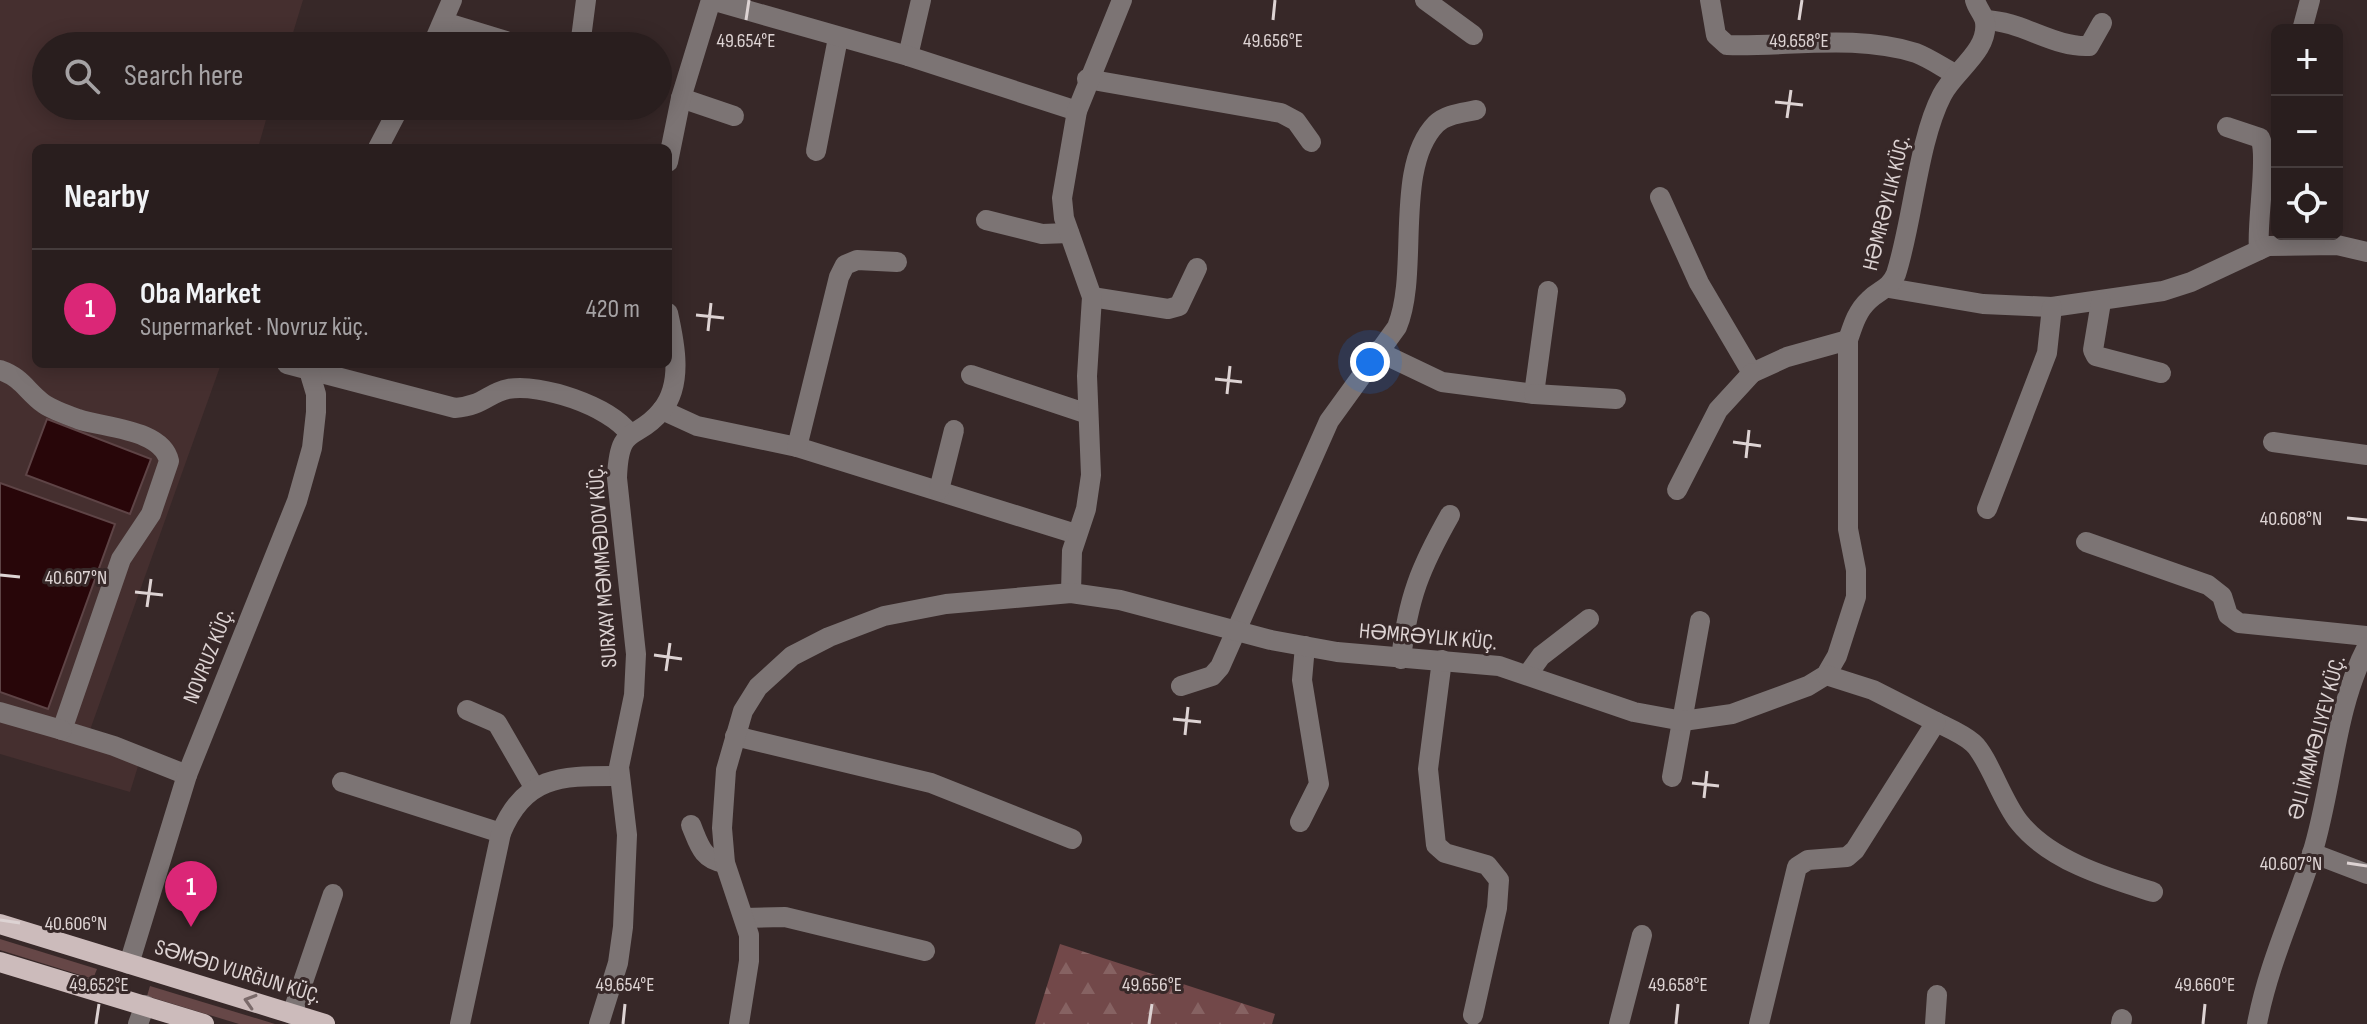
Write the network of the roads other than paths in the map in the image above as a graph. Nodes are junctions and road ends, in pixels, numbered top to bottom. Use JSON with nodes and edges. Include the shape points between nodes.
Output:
{"nodes":[{"id":1,"x":452,"y":0,"type":"edge"},
{"id":2,"x":586,"y":0,"type":"edge"},
{"id":3,"x":921,"y":0,"type":"edge"},
{"id":4,"x":1122,"y":0,"type":"edge"},
{"id":5,"x":1425,"y":0,"type":"edge"},
{"id":6,"x":1710,"y":0,"type":"edge"},
{"id":7,"x":1975,"y":0,"type":"edge"},
{"id":8,"x":2310,"y":0,"type":"edge"},
{"id":9,"x":1985,"y":20,"type":"junction"},
{"id":10,"x":444,"y":22,"type":"junction"},
{"id":11,"x":2102,"y":23,"type":"dead end"},
{"id":12,"x":2304,"y":24,"type":"edge"},
{"id":13,"x":439,"y":32,"type":"edge"},
{"id":14,"x":476,"y":32,"type":"edge"},
{"id":15,"x":582,"y":32,"type":"edge"},
{"id":16,"x":1473,"y":35,"type":"dead end"},
{"id":17,"x":838,"y":38,"type":"junction"},
{"id":18,"x":908,"y":56,"type":"junction"},
{"id":19,"x":1955,"y":74,"type":"junction"},
{"id":20,"x":1087,"y":79,"type":"junction"},
{"id":21,"x":681,"y":98,"type":"junction"},
{"id":22,"x":1476,"y":110,"type":"dead end"},
{"id":23,"x":1077,"y":111,"type":"junction"},
{"id":24,"x":734,"y":116,"type":"dead end"},
{"id":25,"x":393,"y":120,"type":"edge"},
{"id":26,"x":2227,"y":127,"type":"dead end"},
{"id":27,"x":1311,"y":142,"type":"dead end"},
{"id":28,"x":380,"y":144,"type":"edge"},
{"id":29,"x":672,"y":144,"type":"edge"},
{"id":30,"x":816,"y":151,"type":"dead end"},
{"id":31,"x":1660,"y":197,"type":"dead end"},
{"id":32,"x":986,"y":220,"type":"dead end"},
{"id":33,"x":1069,"y":233,"type":"junction"},
{"id":34,"x":2259,"y":250,"type":"junction"},
{"id":35,"x":2367,"y":252,"type":"edge"},
{"id":36,"x":897,"y":262,"type":"dead end"},
{"id":37,"x":1197,"y":268,"type":"dead end"},
{"id":38,"x":1889,"y":288,"type":"junction"},
{"id":39,"x":1548,"y":291,"type":"dead end"},
{"id":40,"x":1092,"y":297,"type":"junction"},
{"id":41,"x":2101,"y":302,"type":"junction"},
{"id":42,"x":2052,"y":307,"type":"junction"},
{"id":43,"x":672,"y":338,"type":"edge"},
{"id":44,"x":1848,"y":340,"type":"junction"},
{"id":45,"x":1377,"y":351,"type":"junction"},
{"id":46,"x":308,"y":368,"type":"edge"},
{"id":47,"x":0,"y":370,"type":"edge"},
{"id":48,"x":1752,"y":373,"type":"junction"},
{"id":49,"x":2161,"y":373,"type":"dead end"},
{"id":50,"x":971,"y":375,"type":"dead end"},
{"id":51,"x":1534,"y":394,"type":"junction"},
{"id":52,"x":1616,"y":399,"type":"dead end"},
{"id":53,"x":662,"y":410,"type":"junction"},
{"id":54,"x":1088,"y":414,"type":"junction"},
{"id":55,"x":954,"y":430,"type":"dead end"},
{"id":56,"x":629,"y":433,"type":"junction"},
{"id":57,"x":2273,"y":442,"type":"dead end"},
{"id":58,"x":797,"y":447,"type":"junction"},
{"id":59,"x":2367,"y":455,"type":"edge"},
{"id":60,"x":939,"y":490,"type":"junction"},
{"id":61,"x":1677,"y":490,"type":"dead end"},
{"id":62,"x":1987,"y":509,"type":"dead end"},
{"id":63,"x":1450,"y":515,"type":"dead end"},
{"id":64,"x":1076,"y":534,"type":"junction"},
{"id":65,"x":2086,"y":542,"type":"dead end"},
{"id":66,"x":1071,"y":593,"type":"junction"},
{"id":67,"x":1589,"y":619,"type":"dead end"},
{"id":68,"x":1700,"y":621,"type":"dead end"},
{"id":69,"x":1236,"y":631,"type":"junction"},
{"id":70,"x":2367,"y":636,"type":"edge"},
{"id":71,"x":1305,"y":646,"type":"junction"},
{"id":72,"x":2367,"y":647,"type":"edge"},
{"id":73,"x":1401,"y":659,"type":"junction"},
{"id":74,"x":1442,"y":660,"type":"junction"},
{"id":75,"x":1528,"y":674,"type":"junction"},
{"id":76,"x":1826,"y":675,"type":"junction"},
{"id":77,"x":1181,"y":686,"type":"dead end"},
{"id":78,"x":467,"y":710,"type":"dead end"},
{"id":79,"x":0,"y":712,"type":"edge"},
{"id":80,"x":1683,"y":721,"type":"junction"},
{"id":81,"x":1936,"y":722,"type":"junction"},
{"id":82,"x":62,"y":730,"type":"junction"},
{"id":83,"x":735,"y":736,"type":"junction"},
{"id":84,"x":187,"y":775,"type":"junction"},
{"id":85,"x":619,"y":776,"type":"junction"},
{"id":86,"x":1672,"y":777,"type":"dead end"},
{"id":87,"x":342,"y":782,"type":"dead end"},
{"id":88,"x":534,"y":787,"type":"junction"},
{"id":89,"x":1300,"y":822,"type":"dead end"},
{"id":90,"x":691,"y":825,"type":"dead end"},
{"id":91,"x":501,"y":833,"type":"junction"},
{"id":92,"x":1072,"y":839,"type":"dead end"},
{"id":93,"x":2312,"y":853,"type":"junction"},
{"id":94,"x":725,"y":863,"type":"junction"},
{"id":95,"x":2367,"y":874,"type":"edge"},
{"id":96,"x":2153,"y":892,"type":"dead end"},
{"id":97,"x":333,"y":894,"type":"dead end"},
{"id":98,"x":744,"y":918,"type":"junction"},
{"id":99,"x":0,"y":924,"type":"edge"},
{"id":100,"x":1642,"y":935,"type":"dead end"},
{"id":101,"x":925,"y":951,"type":"dead end"},
{"id":102,"x":0,"y":962,"type":"edge"},
{"id":103,"x":129,"y":964,"type":"junction"},
{"id":104,"x":1937,"y":995,"type":"dead end"},
{"id":105,"x":142,"y":1014,"type":"edge"},
{"id":106,"x":292,"y":1014,"type":"junction"},
{"id":107,"x":1473,"y":1015,"type":"dead end"},
{"id":108,"x":204,"y":1024,"type":"edge"},
{"id":109,"x":325,"y":1024,"type":"edge"},
{"id":110,"x":460,"y":1024,"type":"edge"},
{"id":111,"x":599,"y":1024,"type":"edge"},
{"id":112,"x":739,"y":1024,"type":"edge"},
{"id":113,"x":1619,"y":1024,"type":"edge"},
{"id":114,"x":1759,"y":1024,"type":"edge"},
{"id":115,"x":1935,"y":1024,"type":"edge"},
{"id":116,"x":2257,"y":1024,"type":"edge"}],
"edges":[{"from":1,"to":10,"type":"street"},
{"from":2,"to":15,"type":"street"},
{"from":3,"to":18,"type":"street"},
{"from":4,"to":20,"type":"street"},
{"from":5,"to":16,"type":"street"},
{"from":6,"to":19,"type":"street","via":[[1716,35],[1727,45],[1887,47],[1919,54]]},
{"from":7,"to":9,"type":"street"},
{"from":8,"to":12,"type":"street"},
{"from":9,"to":11,"type":"street","via":[[2024,26],[2076,47],[2089,46]]},
{"from":9,"to":19,"type":"street","name":"HƏMRƏYLIK KÜÇ.","via":[[1983,38],[1971,60]]},
{"from":10,"to":13,"type":"street"},
{"from":10,"to":14,"type":"street"},
{"from":17,"to":18,"type":"street"},
{"from":17,"to":21,"type":"street","via":[[711,0]]},
{"from":17,"to":30,"type":"street"},
{"from":18,"to":23,"type":"street"},
{"from":19,"to":38,"type":"street","name":"HƏMRƏYLIK KÜÇ.","via":[[1933,117]]},
{"from":20,"to":23,"type":"street"},
{"from":20,"to":27,"type":"street","via":[[1281,113],[1296,121]]},
{"from":21,"to":24,"type":"street"},
{"from":21,"to":29,"type":"street"},
{"from":22,"to":45,"type":"street","via":[[1436,123],[1426,140],[1409,203],[1403,311]]},
{"from":23,"to":33,"type":"street","via":[[1062,198]]},
{"from":25,"to":28,"type":"street"},
{"from":26,"to":34,"type":"street","via":[[2260,138],[2265,148]]},
{"from":31,"to":48,"type":"street","via":[[1699,283]]},
{"from":32,"to":33,"type":"street","via":[[1042,234]]},
{"from":33,"to":40,"type":"street"},
{"from":34,"to":35,"type":"street","via":[[2297,243]]},
{"from":34,"to":41,"type":"street","via":[[2191,282]]},
{"from":36,"to":58,"type":"street","via":[[857,260],[845,265]]},
{"from":37,"to":40,"type":"street","via":[[1179,306],[1168,309]]},
{"from":38,"to":42,"type":"street","via":[[1999,306]]},
{"from":38,"to":44,"type":"street","name":"HƏMRƏYLIK KÜÇ.","via":[[1858,312]]},
{"from":39,"to":51,"type":"street"},
{"from":40,"to":54,"type":"street"},
{"from":41,"to":42,"type":"street"},
{"from":41,"to":49,"type":"street","via":[[2096,356]]},
{"from":42,"to":62,"type":"street","via":[[2047,353]]},
{"from":43,"to":53,"type":"street","via":[[673,390]]},
{"from":44,"to":48,"type":"street"},
{"from":44,"to":76,"type":"street","name":"HƏMRƏYLIK KÜÇ.","via":[[1848,529],[1856,597]]},
{"from":45,"to":51,"type":"street","via":[[1442,382]]},
{"from":45,"to":69,"type":"street","via":[[1329,421]]},
{"from":46,"to":56,"type":"street","via":[[455,408],[477,406],[504,390],[527,387],[603,409]]},
{"from":46,"to":84,"type":"street","name":"NOVRUZ KÜÇ.","via":[[316,412],[297,501]]},
{"from":47,"to":82,"type":"street","via":[[60,412],[157,441],[169,461],[151,514],[121,559]]},
{"from":48,"to":61,"type":"street","via":[[1718,410]]},
{"from":50,"to":54,"type":"street"},
{"from":51,"to":52,"type":"street"},
{"from":53,"to":56,"type":"street"},
{"from":53,"to":58,"type":"street","via":[[697,426]]},
{"from":54,"to":64,"type":"street","via":[[1091,475]]},
{"from":55,"to":60,"type":"street"},
{"from":56,"to":85,"type":"street","name":"SURXAY MƏMMƏDOV KÜÇ.","via":[[618,454],[617,478],[636,654]]},
{"from":57,"to":59,"type":"street"},
{"from":58,"to":60,"type":"street"},
{"from":60,"to":64,"type":"street"},
{"from":63,"to":73,"type":"street","via":[[1420,567]]},
{"from":64,"to":66,"type":"street"},
{"from":65,"to":70,"type":"street","via":[[2208,585],[2239,623]]},
{"from":66,"to":69,"type":"street","name":"HƏMRƏYLIK KÜÇ.","via":[[1120,600]]},
{"from":66,"to":83,"type":"street","name":"HƏMRƏYLIK KÜÇ.","via":[[946,604],[884,616],[829,637],[792,656],[758,687]]},
{"from":67,"to":75,"type":"street","via":[[1541,656]]},
{"from":68,"to":80,"type":"street"},
{"from":69,"to":71,"type":"street","name":"HƏMRƏYLIK KÜÇ."},
{"from":69,"to":77,"type":"street","via":[[1212,676]]},
{"from":71,"to":73,"type":"street","name":"HƏMRƏYLIK KÜÇ."},
{"from":71,"to":89,"type":"street","via":[[1302,680],[1319,784]]},
{"from":72,"to":93,"type":"street","name":"ƏLI İMAMƏLIYEV KÜÇ.","via":[[2353,679]]},
{"from":73,"to":74,"type":"street","name":"HƏMRƏYLIK KÜÇ."},
{"from":74,"to":75,"type":"street","name":"HƏMRƏYLIK KÜÇ."},
{"from":74,"to":107,"type":"street","via":[[1428,769],[1436,845],[1445,853],[1487,865],[1499,880]]},
{"from":75,"to":80,"type":"street","name":"HƏMRƏYLIK KÜÇ.","via":[[1634,712]]},
{"from":76,"to":80,"type":"street","name":"HƏMRƏYLIK KÜÇ.","via":[[1732,714]]},
{"from":76,"to":81,"type":"street","via":[[1873,690]]},
{"from":78,"to":88,"type":"street","via":[[497,723]]},
{"from":79,"to":82,"type":"street"},
{"from":80,"to":86,"type":"street"},
{"from":81,"to":96,"type":"street","via":[[1973,743],[2000,796],[2036,840],[2102,876]]},
{"from":81,"to":114,"type":"street","via":[[1855,850],[1847,857],[1808,860],[1797,867]]},
{"from":82,"to":84,"type":"street"},
{"from":83,"to":92,"type":"street","via":[[931,783]]},
{"from":83,"to":94,"type":"street","name":"HƏMRƏYLIK KÜÇ.","via":[[724,794]]},
{"from":84,"to":103,"type":"street","name":"NOVRUZ KÜÇ."},
{"from":85,"to":88,"type":"street","via":[[557,777]]},
{"from":85,"to":111,"type":"street","name":"SURXAY MƏMMƏDOV KÜÇ.","via":[[627,878],[618,963]]},
{"from":87,"to":91,"type":"street"},
{"from":88,"to":91,"type":"street","via":[[507,817]]},
{"from":90,"to":94,"type":"street","via":[[703,853]]},
{"from":91,"to":110,"type":"street"},
{"from":93,"to":95,"type":"street"},
{"from":93,"to":116,"type":"street","name":"ƏLI İMAMƏLIYEV KÜÇ.","via":[[2267,979]]},
{"from":94,"to":98,"type":"street","name":"HƏMRƏYLIK KÜÇ."},
{"from":97,"to":106,"type":"street"},
{"from":98,"to":101,"type":"street","via":[[785,917]]},
{"from":98,"to":112,"type":"street","name":"HƏMRƏYLIK KÜÇ.","via":[[749,961]]},
{"from":99,"to":103,"type":"main road","name":"SƏMƏD VURĞUN KÜÇ."},
{"from":100,"to":113,"type":"street"},
{"from":102,"to":105,"type":"main road"},
{"from":103,"to":105,"type":"main road"},
{"from":106,"to":103,"type":"main road","name":"SƏMƏD VURĞUN KÜÇ.","one_way":true},
{"from":104,"to":115,"type":"street"},
{"from":105,"to":108,"type":"main road"},
{"from":106,"to":109,"type":"main road","name":"SƏMƏD VURĞUN KÜÇ."}]}
